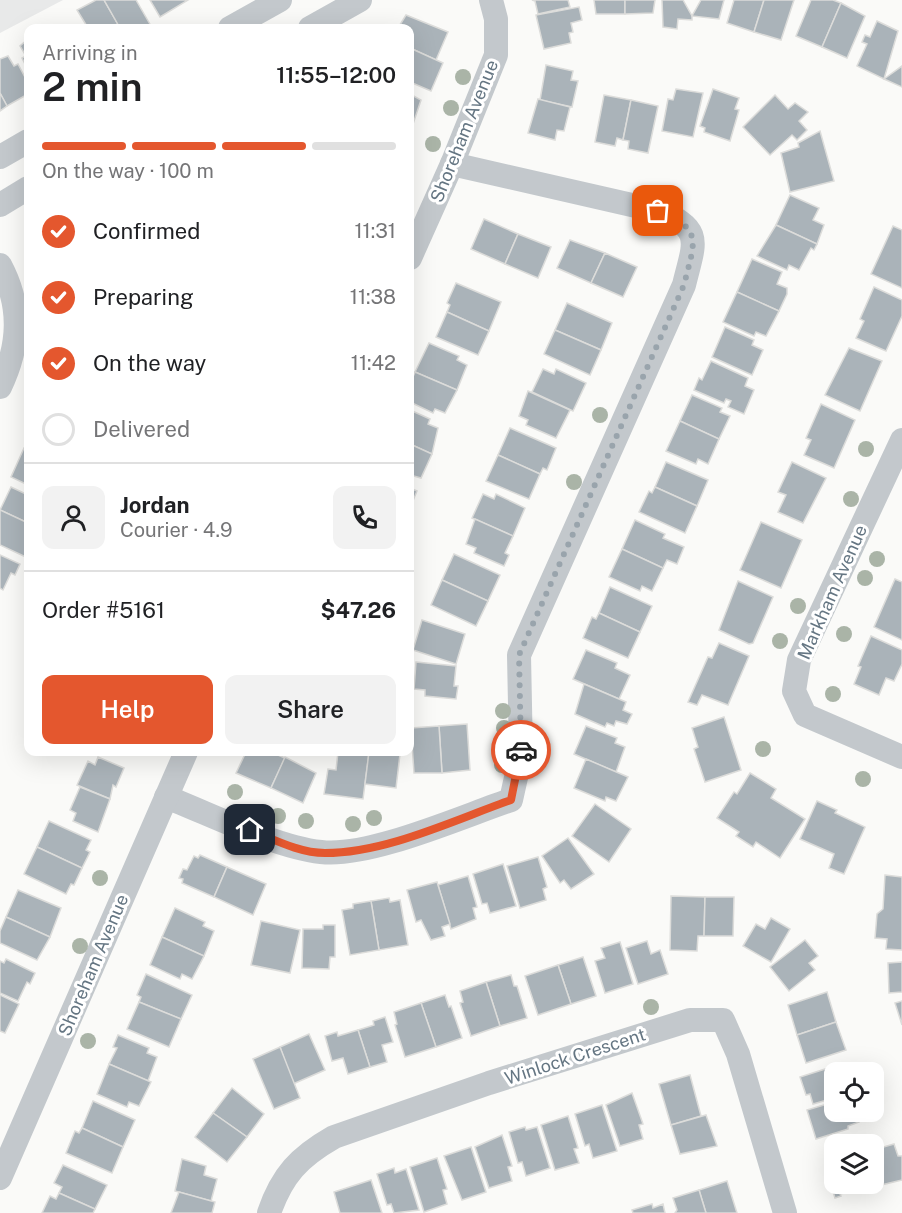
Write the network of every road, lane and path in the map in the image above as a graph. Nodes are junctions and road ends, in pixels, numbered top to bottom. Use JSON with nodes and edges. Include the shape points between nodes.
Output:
{"nodes":[{"id":1,"x":280,"y":0,"type":"edge"},
{"id":2,"x":360,"y":0,"type":"edge"},
{"id":3,"x":491,"y":0,"type":"edge"},
{"id":4,"x":237,"y":24,"type":"edge"},
{"id":5,"x":317,"y":24,"type":"edge"},
{"id":6,"x":24,"y":143,"type":"edge"},
{"id":7,"x":0,"y":158,"type":"edge"},
{"id":8,"x":452,"y":164,"type":"junction"},
{"id":9,"x":24,"y":190,"type":"edge"},
{"id":10,"x":0,"y":205,"type":"edge"},
{"id":11,"x":414,"y":249,"type":"edge"},
{"id":12,"x":0,"y":265,"type":"edge"},
{"id":13,"x":0,"y":387,"type":"edge"},
{"id":14,"x":902,"y":440,"type":"edge"},
{"id":15,"x":184,"y":756,"type":"edge"},
{"id":16,"x":902,"y":756,"type":"edge"},
{"id":17,"x":166,"y":796,"type":"junction"},
{"id":18,"x":0,"y":1178,"type":"edge"},
{"id":19,"x":269,"y":1213,"type":"edge"},
{"id":20,"x":785,"y":1213,"type":"edge"}],
"edges":[{"from":1,"to":4,"type":"street"},
{"from":2,"to":5,"type":"street"},
{"from":3,"to":8,"type":"street","name":"Shoreham Avenue","via":[[496,19],[496,55]]},
{"from":6,"to":7,"type":"street"},
{"from":8,"to":11,"type":"street","name":"Shoreham Avenue"},
{"from":8,"to":17,"type":"street","via":[[658,211],[682,220],[690,231],[693,246],[684,285],[519,655],[521,755],[511,800],[375,847],[323,853],[291,846]]},
{"from":9,"to":10,"type":"street"},
{"from":12,"to":13,"type":"street","via":[[11,288],[17,320],[15,342]]},
{"from":14,"to":16,"type":"street","name":"Markham Avenue","via":[[799,660],[794,691],[806,715]]},
{"from":15,"to":17,"type":"street","name":"Shoreham Avenue"},
{"from":17,"to":18,"type":"street","name":"Shoreham Avenue"},
{"from":19,"to":20,"type":"street","name":"Winlock Crescent","via":[[279,1185],[311,1150],[334,1137],[690,1020],[723,1020],[738,1054]]}]}
